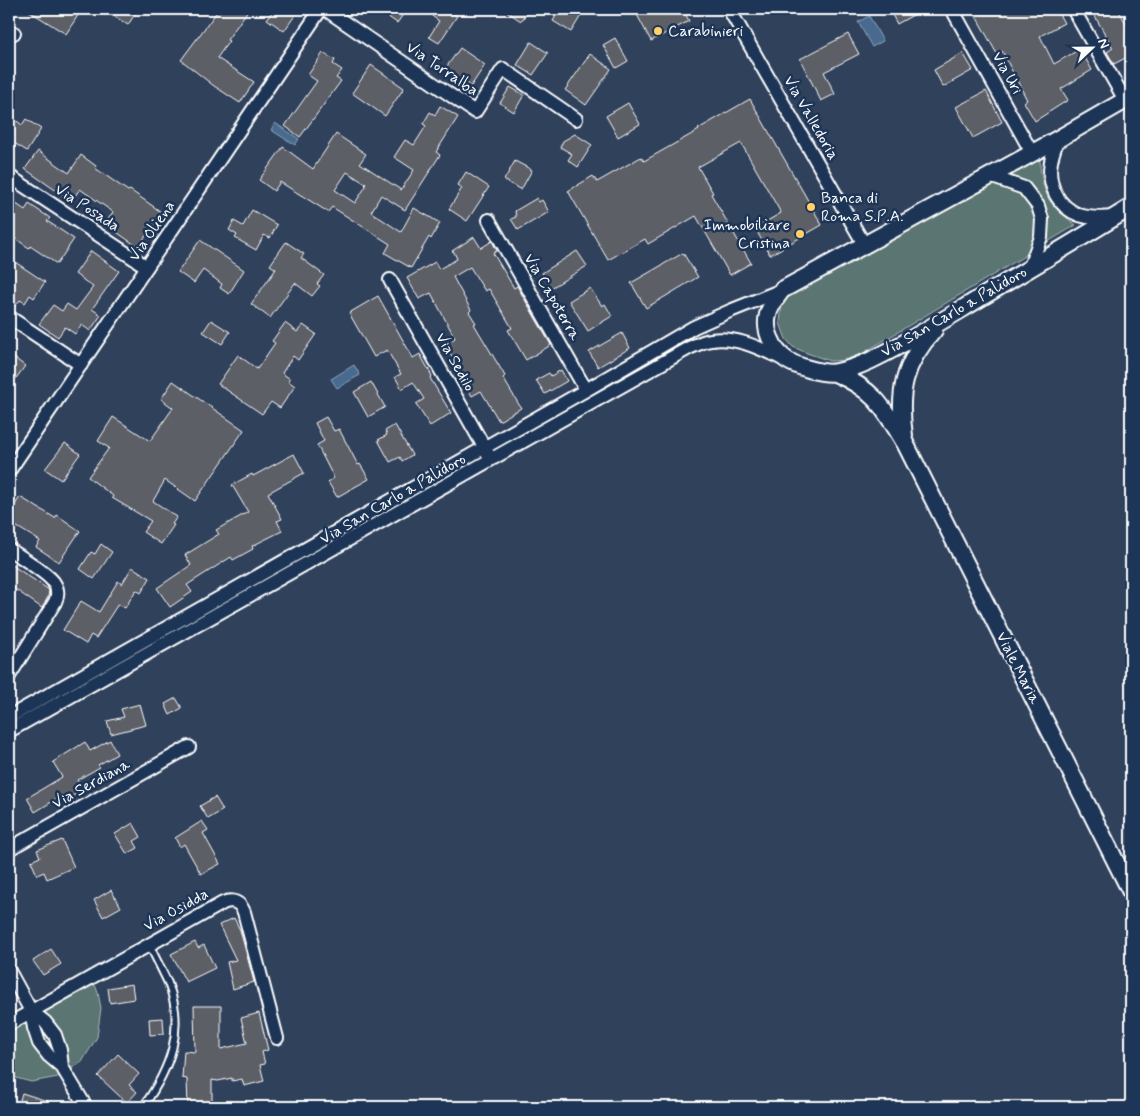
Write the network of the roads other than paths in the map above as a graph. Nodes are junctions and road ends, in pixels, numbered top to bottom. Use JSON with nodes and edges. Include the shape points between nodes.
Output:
{"nodes":[{"id":1,"x":323,"y":9,"type":"edge"},
{"id":2,"x":729,"y":9,"type":"edge"},
{"id":3,"x":952,"y":9,"type":"edge"},
{"id":4,"x":1073,"y":9,"type":"edge"},
{"id":5,"x":1128,"y":98,"type":"edge"},
{"id":6,"x":576,"y":119,"type":"dead end"},
{"id":7,"x":1058,"y":139,"type":"junction"},
{"id":8,"x":1032,"y":153,"type":"junction"},
{"id":9,"x":9,"y":176,"type":"edge"},
{"id":10,"x":990,"y":176,"type":"junction"},
{"id":11,"x":1131,"y":207,"type":"edge"},
{"id":12,"x":1115,"y":217,"type":"junction"},
{"id":13,"x":489,"y":220,"type":"dead end"},
{"id":14,"x":864,"y":244,"type":"junction"},
{"id":15,"x":147,"y":267,"type":"junction"},
{"id":16,"x":1029,"y":269,"type":"junction"},
{"id":17,"x":390,"y":280,"type":"dead end"},
{"id":18,"x":782,"y":290,"type":"junction"},
{"id":19,"x":9,"y":317,"type":"edge"},
{"id":20,"x":941,"y":322,"type":"junction"},
{"id":21,"x":784,"y":359,"type":"junction"},
{"id":22,"x":81,"y":364,"type":"junction"},
{"id":23,"x":835,"y":373,"type":"junction"},
{"id":24,"x":586,"y":390,"type":"junction"},
{"id":25,"x":905,"y":444,"type":"junction"},
{"id":26,"x":484,"y":447,"type":"junction"},
{"id":27,"x":492,"y":459,"type":"junction"},
{"id":28,"x":9,"y":471,"type":"edge"},
{"id":29,"x":9,"y":549,"type":"edge"},
{"id":30,"x":9,"y":676,"type":"edge"},
{"id":31,"x":10,"y":713,"type":"edge"},
{"id":32,"x":9,"y":731,"type":"edge"},
{"id":33,"x":188,"y":747,"type":"dead end"},
{"id":34,"x":9,"y":849,"type":"edge"},
{"id":35,"x":1131,"y":892,"type":"edge"},
{"id":36,"x":148,"y":944,"type":"junction"},
{"id":37,"x":9,"y":971,"type":"edge"},
{"id":38,"x":31,"y":1011,"type":"junction"},
{"id":39,"x":9,"y":1024,"type":"edge"},
{"id":40,"x":277,"y":1038,"type":"dead end"},
{"id":41,"x":62,"y":1067,"type":"junction"},
{"id":42,"x":86,"y":1107,"type":"edge"},
{"id":43,"x":143,"y":1107,"type":"edge"}],
"edges":[{"from":1,"to":6,"type":"street","name":"Via Torralba","via":[[475,112],[503,69]]},
{"from":1,"to":15,"type":"street","name":"Via Oliena"},
{"from":2,"to":14,"type":"street","name":"Via Valledoria"},
{"from":3,"to":8,"type":"street","name":"Via Uri"},
{"from":4,"to":5,"type":"street"},
{"from":5,"to":7,"type":"street","name":"Via San Carlo a Palidoro"},
{"from":7,"to":8,"type":"street","name":"Via San Carlo a Palidoro"},
{"from":7,"to":12,"type":"street","via":[[1050,173],[1059,199],[1080,215]]},
{"from":8,"to":10,"type":"street","name":"Via San Carlo a Palidoro"},
{"from":9,"to":15,"type":"street","name":"Via Posada"},
{"from":10,"to":14,"type":"street","name":"Via San Carlo a Palidoro"},
{"from":10,"to":16,"type":"street","via":[[1024,188],[1038,206],[1042,220],[1041,236]]},
{"from":11,"to":12,"type":"street","name":"Via San Carlo a Palidoro"},
{"from":12,"to":16,"type":"street","name":"Via San Carlo a Palidoro"},
{"from":13,"to":24,"type":"street","name":"Via Capoterra"},
{"from":14,"to":18,"type":"street","name":"Via San Carlo a Palidoro"},
{"from":15,"to":22,"type":"street","name":"Via Oliena"},
{"from":16,"to":20,"type":"street","name":"Via San Carlo a Palidoro"},
{"from":17,"to":26,"type":"street","name":"Via Sedilo"},
{"from":18,"to":21,"type":"street","via":[[772,305],[766,324],[772,343]]},
{"from":18,"to":24,"type":"street","name":"Via San Carlo a Palidoro","via":[[694,327]]},
{"from":19,"to":22,"type":"street"},
{"from":20,"to":23,"type":"street","name":"Via San Carlo a Palidoro","via":[[887,353]]},
{"from":20,"to":25,"type":"street","name":"Viale Maria","via":[[917,350],[906,376],[901,406]]},
{"from":21,"to":23,"type":"street","name":"Via San Carlo a Palidoro","via":[[806,368]]},
{"from":21,"to":27,"type":"street","name":"Via San Carlo a Palidoro","via":[[745,343],[729,340],[704,342]]},
{"from":22,"to":28,"type":"street","name":"Via Oliena"},
{"from":23,"to":25,"type":"street","name":"Viale Maria","via":[[860,385],[874,397]]},
{"from":24,"to":26,"type":"street","name":"Via San Carlo a Palidoro"},
{"from":25,"to":35,"type":"street","name":"Viale Maria"},
{"from":26,"to":27,"type":"street","name":"Via Sedilo"},
{"from":26,"to":31,"type":"street","name":"Via San Carlo a Palidoro"},
{"from":27,"to":32,"type":"street","name":"Via San Carlo a Palidoro"},
{"from":29,"to":30,"type":"street","via":[[50,578],[57,594]]},
{"from":33,"to":34,"type":"street","name":"Via Serdiana"},
{"from":36,"to":38,"type":"street","name":"Via Osidda"},
{"from":36,"to":40,"type":"street","name":"Via Osidda","via":[[223,903],[238,903],[244,912]]},
{"from":36,"to":43,"type":"lane","via":[[170,990],[175,1029],[165,1070]]},
{"from":37,"to":38,"type":"street"},
{"from":38,"to":39,"type":"street","name":"Via Osidda"},
{"from":38,"to":41,"type":"street","via":[[39,1044]]},
{"from":38,"to":41,"type":"street","via":[[54,1035]]},
{"from":41,"to":42,"type":"street"}]}
